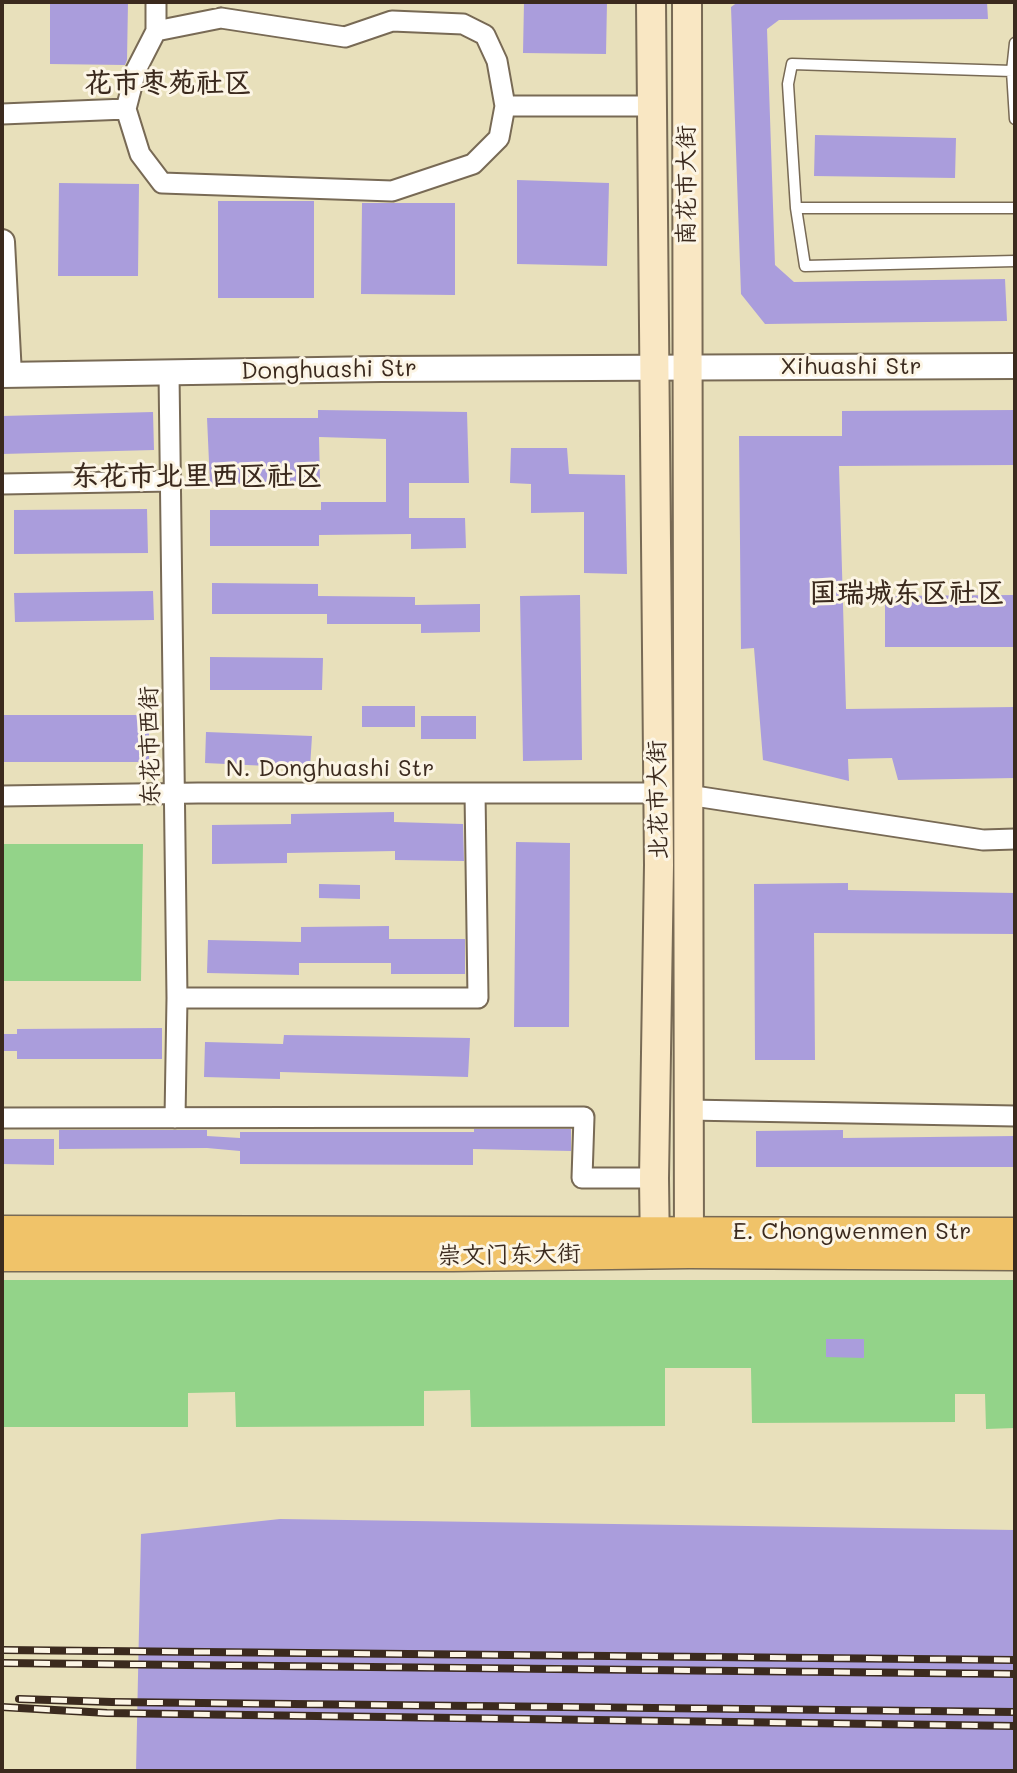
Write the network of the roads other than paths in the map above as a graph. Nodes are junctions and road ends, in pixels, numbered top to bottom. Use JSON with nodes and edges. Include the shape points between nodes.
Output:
{"nodes":[{"id":1,"x":156,"y":2,"type":"edge"},
{"id":2,"x":651,"y":2,"type":"edge"},
{"id":3,"x":687,"y":2,"type":"edge"},
{"id":4,"x":156,"y":31,"type":"junction"},
{"id":5,"x":1015,"y":43,"type":"edge"},
{"id":6,"x":1012,"y":71,"type":"junction"},
{"id":7,"x":505,"y":106,"type":"junction"},
{"id":8,"x":652,"y":106,"type":"junction"},
{"id":9,"x":127,"y":109,"type":"junction"},
{"id":10,"x":2,"y":114,"type":"edge"},
{"id":11,"x":1015,"y":118,"type":"edge"},
{"id":12,"x":796,"y":208,"type":"junction"},
{"id":13,"x":1015,"y":208,"type":"edge"},
{"id":14,"x":2,"y":242,"type":"edge"},
{"id":15,"x":1015,"y":261,"type":"edge"},
{"id":16,"x":1015,"y":366,"type":"edge"},
{"id":17,"x":656,"y":368,"type":"junction"},
{"id":18,"x":686,"y":369,"type":"junction"},
{"id":19,"x":169,"y":373,"type":"junction"},
{"id":20,"x":5,"y":375,"type":"edge"},
{"id":21,"x":172,"y":481,"type":"junction"},
{"id":22,"x":2,"y":484,"type":"edge"},
{"id":23,"x":475,"y":793,"type":"junction"},
{"id":24,"x":658,"y":793,"type":"junction"},
{"id":25,"x":175,"y":794,"type":"junction"},
{"id":26,"x":688,"y":795,"type":"junction"},
{"id":27,"x":2,"y":796,"type":"edge"},
{"id":28,"x":1015,"y":839,"type":"edge"},
{"id":29,"x":177,"y":998,"type":"junction"},
{"id":30,"x":688,"y":1110,"type":"junction"},
{"id":31,"x":1015,"y":1116,"type":"edge"},
{"id":32,"x":2,"y":1118,"type":"edge"},
{"id":33,"x":175,"y":1118,"type":"junction"},
{"id":34,"x":654,"y":1178,"type":"junction"},
{"id":35,"x":2,"y":1231,"type":"edge"},
{"id":36,"x":1015,"y":1233,"type":"edge"},
{"id":37,"x":655,"y":1243,"type":"junction"},
{"id":38,"x":689,"y":1243,"type":"junction"},
{"id":39,"x":1015,"y":1255,"type":"edge"},
{"id":40,"x":2,"y":1256,"type":"edge"}],
"edges":[{"from":1,"to":4,"type":"street"},
{"from":2,"to":8,"type":"main road","name":"南花市大街"},
{"from":3,"to":18,"type":"main road","name":"南花市大街"},
{"from":4,"to":7,"type":"street","via":[[221,18],[345,37],[392,22],[463,24],[485,35],[497,61]]},
{"from":4,"to":9,"type":"street","via":[[136,70]]},
{"from":5,"to":6,"type":"lane"},
{"from":6,"to":11,"type":"lane"},
{"from":6,"to":12,"type":"lane","via":[[792,64],[788,84]]},
{"from":7,"to":8,"type":"street"},
{"from":7,"to":9,"type":"street","via":[[499,138],[474,164],[391,191],[162,183],[140,154]]},
{"from":8,"to":17,"type":"main road","name":"南花市大街"},
{"from":9,"to":10,"type":"street"},
{"from":12,"to":13,"type":"lane"},
{"from":12,"to":15,"type":"lane","via":[[805,266]]},
{"from":14,"to":20,"type":"street"},
{"from":16,"to":18,"type":"street","name":"Xihuashi Str"},
{"from":17,"to":18,"type":"street","name":"Xihuashi Str"},
{"from":17,"to":19,"type":"street","name":"Donghuashi Str"},
{"from":17,"to":24,"type":"main road","name":"北花市大街"},
{"from":18,"to":26,"type":"main road","name":"北花市大街"},
{"from":19,"to":20,"type":"street","name":"Donghuashi Str"},
{"from":19,"to":21,"type":"street","name":"东花市西街"},
{"from":21,"to":22,"type":"street"},
{"from":21,"to":25,"type":"street","name":"东花市西街"},
{"from":23,"to":24,"type":"street","name":"N. Donghuashi Str"},
{"from":23,"to":25,"type":"street","name":"N. Donghuashi Str"},
{"from":23,"to":29,"type":"street","via":[[478,998]]},
{"from":24,"to":34,"type":"main road","name":"北花市大街"},
{"from":25,"to":27,"type":"street","name":"N. Donghuashi Str"},
{"from":25,"to":29,"type":"street","name":"东花市西街"},
{"from":26,"to":28,"type":"street","via":[[984,840]]},
{"from":26,"to":30,"type":"main road","name":"北花市大街"},
{"from":29,"to":33,"type":"street","name":"东花市西街"},
{"from":30,"to":31,"type":"street"},
{"from":30,"to":38,"type":"main road","name":"北花市大街"},
{"from":32,"to":33,"type":"street"},
{"from":33,"to":34,"type":"street","via":[[584,1117],[582,1178]]},
{"from":34,"to":37,"type":"main road","name":"北花市大街"},
{"from":35,"to":37,"type":"main road","name":"崇文门东大街","via":[[250,1230]]},
{"from":36,"to":38,"type":"main road","name":"E. Chongwenmen Str"},
{"from":37,"to":38,"type":"main road"},
{"from":37,"to":40,"type":"main road","name":"崇文门东大街","via":[[453,1256]]},
{"from":38,"to":39,"type":"main road"}]}
